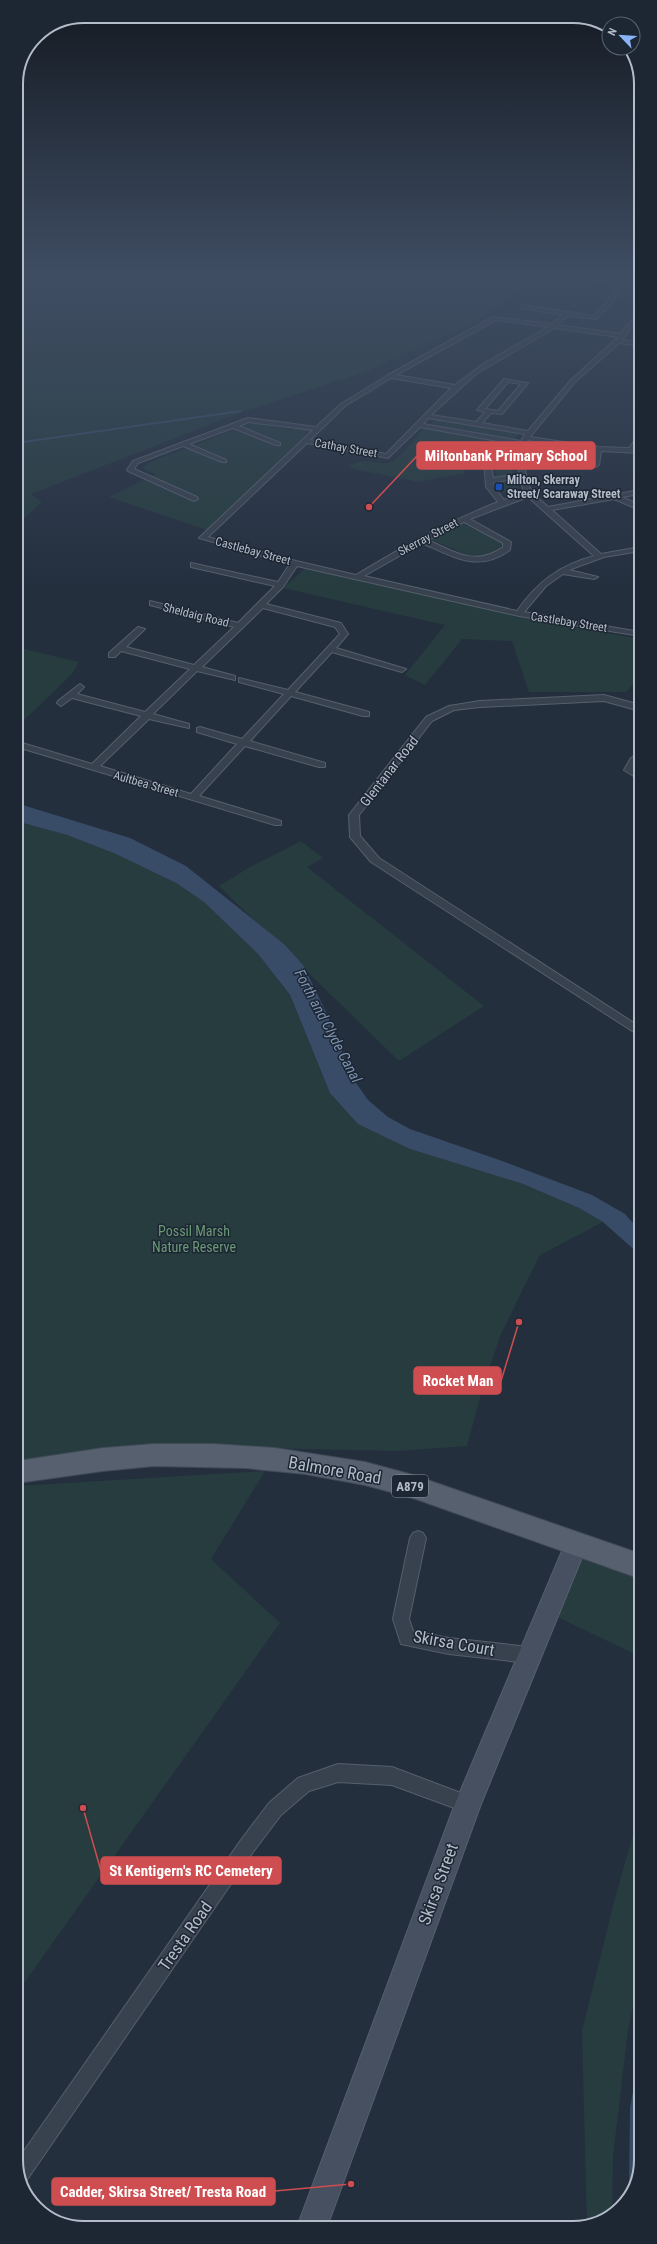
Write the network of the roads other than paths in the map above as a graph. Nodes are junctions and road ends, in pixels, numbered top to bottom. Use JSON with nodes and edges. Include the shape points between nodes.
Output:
{"nodes":[{"id":1,"x":385,"y":379,"type":"edge"},
{"id":2,"x":406,"y":379,"type":"edge"},
{"id":3,"x":468,"y":379,"type":"edge"},
{"id":4,"x":576,"y":379,"type":"edge"},
{"id":5,"x":456,"y":387,"type":"junction"},
{"id":6,"x":490,"y":411,"type":"junction"},
{"id":7,"x":428,"y":416,"type":"junction"},
{"id":8,"x":478,"y":424,"type":"junction"},
{"id":9,"x":232,"y":425,"type":"junction"},
{"id":10,"x":420,"y":425,"type":"junction"},
{"id":11,"x":318,"y":429,"type":"junction"},
{"id":12,"x":527,"y":438,"type":"junction"},
{"id":13,"x":502,"y":440,"type":"junction"},
{"id":14,"x":306,"y":441,"type":"junction"},
{"id":15,"x":183,"y":444,"type":"junction"},
{"id":16,"x":278,"y":444,"type":"dead end"},
{"id":17,"x":634,"y":445,"type":"edge"},
{"id":18,"x":598,"y":449,"type":"junction"},
{"id":19,"x":631,"y":450,"type":"junction"},
{"id":20,"x":634,"y":450,"type":"edge"},
{"id":21,"x":224,"y":461,"type":"dead end"},
{"id":22,"x":596,"y":465,"type":"dead end"},
{"id":23,"x":523,"y":479,"type":"junction"},
{"id":24,"x":490,"y":481,"type":"junction"},
{"id":25,"x":634,"y":493,"type":"edge"},
{"id":26,"x":529,"y":494,"type":"junction"},
{"id":27,"x":613,"y":496,"type":"junction"},
{"id":28,"x":194,"y":499,"type":"dead end"},
{"id":29,"x":502,"y":502,"type":"junction"},
{"id":30,"x":634,"y":505,"type":"edge"},
{"id":31,"x":547,"y":508,"type":"junction"},
{"id":32,"x":463,"y":518,"type":"junction"},
{"id":33,"x":420,"y":539,"type":"junction"},
{"id":34,"x":634,"y":551,"type":"edge"},
{"id":35,"x":599,"y":556,"type":"junction"},
{"id":36,"x":295,"y":563,"type":"junction"},
{"id":37,"x":194,"y":564,"type":"dead end"},
{"id":38,"x":560,"y":572,"type":"junction"},
{"id":39,"x":358,"y":577,"type":"junction"},
{"id":40,"x":594,"y":577,"type":"dead end"},
{"id":41,"x":280,"y":585,"type":"junction"},
{"id":42,"x":153,"y":603,"type":"dead end"},
{"id":43,"x":261,"y":605,"type":"junction"},
{"id":44,"x":519,"y":614,"type":"junction"},
{"id":45,"x":240,"y":626,"type":"junction"},
{"id":46,"x":141,"y":629,"type":"dead end"},
{"id":47,"x":634,"y":633,"type":"edge"},
{"id":48,"x":120,"y":648,"type":"junction"},
{"id":49,"x":330,"y":649,"type":"junction"},
{"id":50,"x":112,"y":655,"type":"dead end"},
{"id":51,"x":195,"y":668,"type":"junction"},
{"id":52,"x":402,"y":669,"type":"dead end"},
{"id":53,"x":232,"y":678,"type":"dead end"},
{"id":54,"x":242,"y":680,"type":"dead end"},
{"id":55,"x":80,"y":686,"type":"dead end"},
{"id":56,"x":289,"y":693,"type":"junction"},
{"id":57,"x":72,"y":694,"type":"junction"},
{"id":58,"x":61,"y":703,"type":"dead end"},
{"id":59,"x":634,"y":706,"type":"edge"},
{"id":60,"x":366,"y":714,"type":"dead end"},
{"id":61,"x":145,"y":715,"type":"junction"},
{"id":62,"x":186,"y":726,"type":"dead end"},
{"id":63,"x":200,"y":730,"type":"dead end"},
{"id":64,"x":243,"y":743,"type":"junction"},
{"id":65,"x":23,"y":746,"type":"edge"},
{"id":66,"x":634,"y":760,"type":"edge"},
{"id":67,"x":322,"y":765,"type":"dead end"},
{"id":68,"x":93,"y":768,"type":"junction"},
{"id":69,"x":634,"y":774,"type":"edge"},
{"id":70,"x":193,"y":797,"type":"junction"},
{"id":71,"x":278,"y":823,"type":"dead end"},
{"id":72,"x":634,"y":1028,"type":"edge"},
{"id":73,"x":23,"y":1471,"type":"edge"},
{"id":74,"x":418,"y":1538,"type":"dead end"},
{"id":75,"x":576,"y":1546,"type":"junction"},
{"id":76,"x":634,"y":1564,"type":"edge"},
{"id":77,"x":529,"y":1655,"type":"junction"},
{"id":78,"x":468,"y":1804,"type":"junction"},
{"id":79,"x":24,"y":2169,"type":"edge"},
{"id":80,"x":314,"y":2221,"type":"edge"}],
"edges":[{"from":1,"to":11,"type":"street","name":"Castlebay Street","via":[[343,404]]},
{"from":2,"to":5,"type":"street"},
{"from":3,"to":5,"type":"street","name":"Cathay Street"},
{"from":4,"to":12,"type":"street"},
{"from":5,"to":7,"type":"street","name":"Cathay Street"},
{"from":6,"to":6,"type":"street","via":[[480,410],[506,380],[525,383],[500,413]]},
{"from":6,"to":8,"type":"street"},
{"from":7,"to":8,"type":"street"},
{"from":7,"to":10,"type":"street","name":"Cathay Street"},
{"from":8,"to":12,"type":"street"},
{"from":9,"to":11,"type":"street","via":[[248,420]]},
{"from":9,"to":15,"type":"street"},
{"from":9,"to":16,"type":"street"},
{"from":10,"to":13,"type":"street"},
{"from":10,"to":14,"type":"street","name":"Cathay Street","via":[[388,456]]},
{"from":11,"to":14,"type":"street","name":"Castlebay Street"},
{"from":12,"to":13,"type":"street"},
{"from":12,"to":18,"type":"street"},
{"from":12,"to":23,"type":"street","via":[[521,450]]},
{"from":13,"to":24,"type":"street","via":[[487,457]]},
{"from":14,"to":36,"type":"street","name":"Castlebay Street","via":[[203,538]]},
{"from":15,"to":21,"type":"street"},
{"from":15,"to":28,"type":"street","via":[[135,462],[130,470]]},
{"from":17,"to":19,"type":"street"},
{"from":18,"to":19,"type":"street"},
{"from":18,"to":22,"type":"street"},
{"from":19,"to":20,"type":"street"},
{"from":23,"to":24,"type":"street","via":[[506,478]]},
{"from":23,"to":26,"type":"street"},
{"from":24,"to":29,"type":"street","via":[[492,490]]},
{"from":25,"to":27,"type":"street"},
{"from":26,"to":29,"type":"street","name":"Skerray Street"},
{"from":26,"to":31,"type":"street"},
{"from":27,"to":30,"type":"street"},
{"from":27,"to":31,"type":"street"},
{"from":29,"to":32,"type":"street","name":"Skerray Street"},
{"from":31,"to":35,"type":"street"},
{"from":32,"to":33,"type":"street","name":"Skerray Street"},
{"from":32,"to":33,"type":"street","via":[[502,538],[507,542],[507,548],[495,557],[483,560],[467,557]]},
{"from":33,"to":39,"type":"street","name":"Skerray Street"},
{"from":34,"to":35,"type":"street"},
{"from":35,"to":38,"type":"street"},
{"from":36,"to":39,"type":"street","name":"Castlebay Street"},
{"from":36,"to":41,"type":"street","name":"Sheldaig Road"},
{"from":37,"to":41,"type":"street"},
{"from":38,"to":40,"type":"street"},
{"from":38,"to":44,"type":"street","via":[[543,583],[528,599]]},
{"from":39,"to":44,"type":"street","name":"Castlebay Street"},
{"from":41,"to":43,"type":"street","name":"Sheldaig Road"},
{"from":42,"to":45,"type":"street","name":"Sheldaig Road"},
{"from":43,"to":45,"type":"street","name":"Sheldaig Road"},
{"from":43,"to":49,"type":"street","via":[[338,625],[344,634]]},
{"from":44,"to":47,"type":"street","name":"Castlebay Street"},
{"from":45,"to":51,"type":"street","name":"Sheldaig Road"},
{"from":46,"to":48,"type":"street"},
{"from":48,"to":50,"type":"street"},
{"from":48,"to":51,"type":"street"},
{"from":49,"to":52,"type":"street"},
{"from":49,"to":56,"type":"street"},
{"from":51,"to":53,"type":"street"},
{"from":51,"to":61,"type":"street","name":"Sheldaig Road"},
{"from":54,"to":56,"type":"street"},
{"from":55,"to":57,"type":"street"},
{"from":56,"to":60,"type":"street"},
{"from":56,"to":64,"type":"street"},
{"from":57,"to":58,"type":"street"},
{"from":57,"to":61,"type":"street"},
{"from":59,"to":72,"type":"street","name":"Glentanar Road","via":[[604,698],[480,704],[452,708],[429,719],[354,815],[355,837],[375,860]]},
{"from":61,"to":62,"type":"street"},
{"from":61,"to":68,"type":"street","name":"Sheldaig Road"},
{"from":63,"to":64,"type":"street"},
{"from":64,"to":67,"type":"street"},
{"from":64,"to":70,"type":"street"},
{"from":65,"to":68,"type":"street","name":"Aultbea Street"},
{"from":66,"to":69,"type":"street","via":[[628,770]]},
{"from":68,"to":70,"type":"street","name":"Aultbea Street"},
{"from":70,"to":71,"type":"street","name":"Aultbea Street"},
{"from":73,"to":75,"type":"main road","name":"Balmore Road","number":"A879","via":[[154,1455],[237,1456],[293,1461],[346,1469],[396,1481]]},
{"from":74,"to":77,"type":"street","name":"Skirsa Court","via":[[401,1619],[407,1638],[449,1646]]},
{"from":75,"to":76,"type":"main road","name":"Balmore Road","number":"A879"},
{"from":75,"to":77,"type":"street","name":"Skirsa Street"},
{"from":77,"to":78,"type":"street","name":"Skirsa Street"},
{"from":78,"to":79,"type":"street","name":"Tresta Road","via":[[392,1776],[338,1773],[304,1784],[275,1809],[246,1846]]},
{"from":78,"to":80,"type":"street","name":"Skirsa Street"}]}
